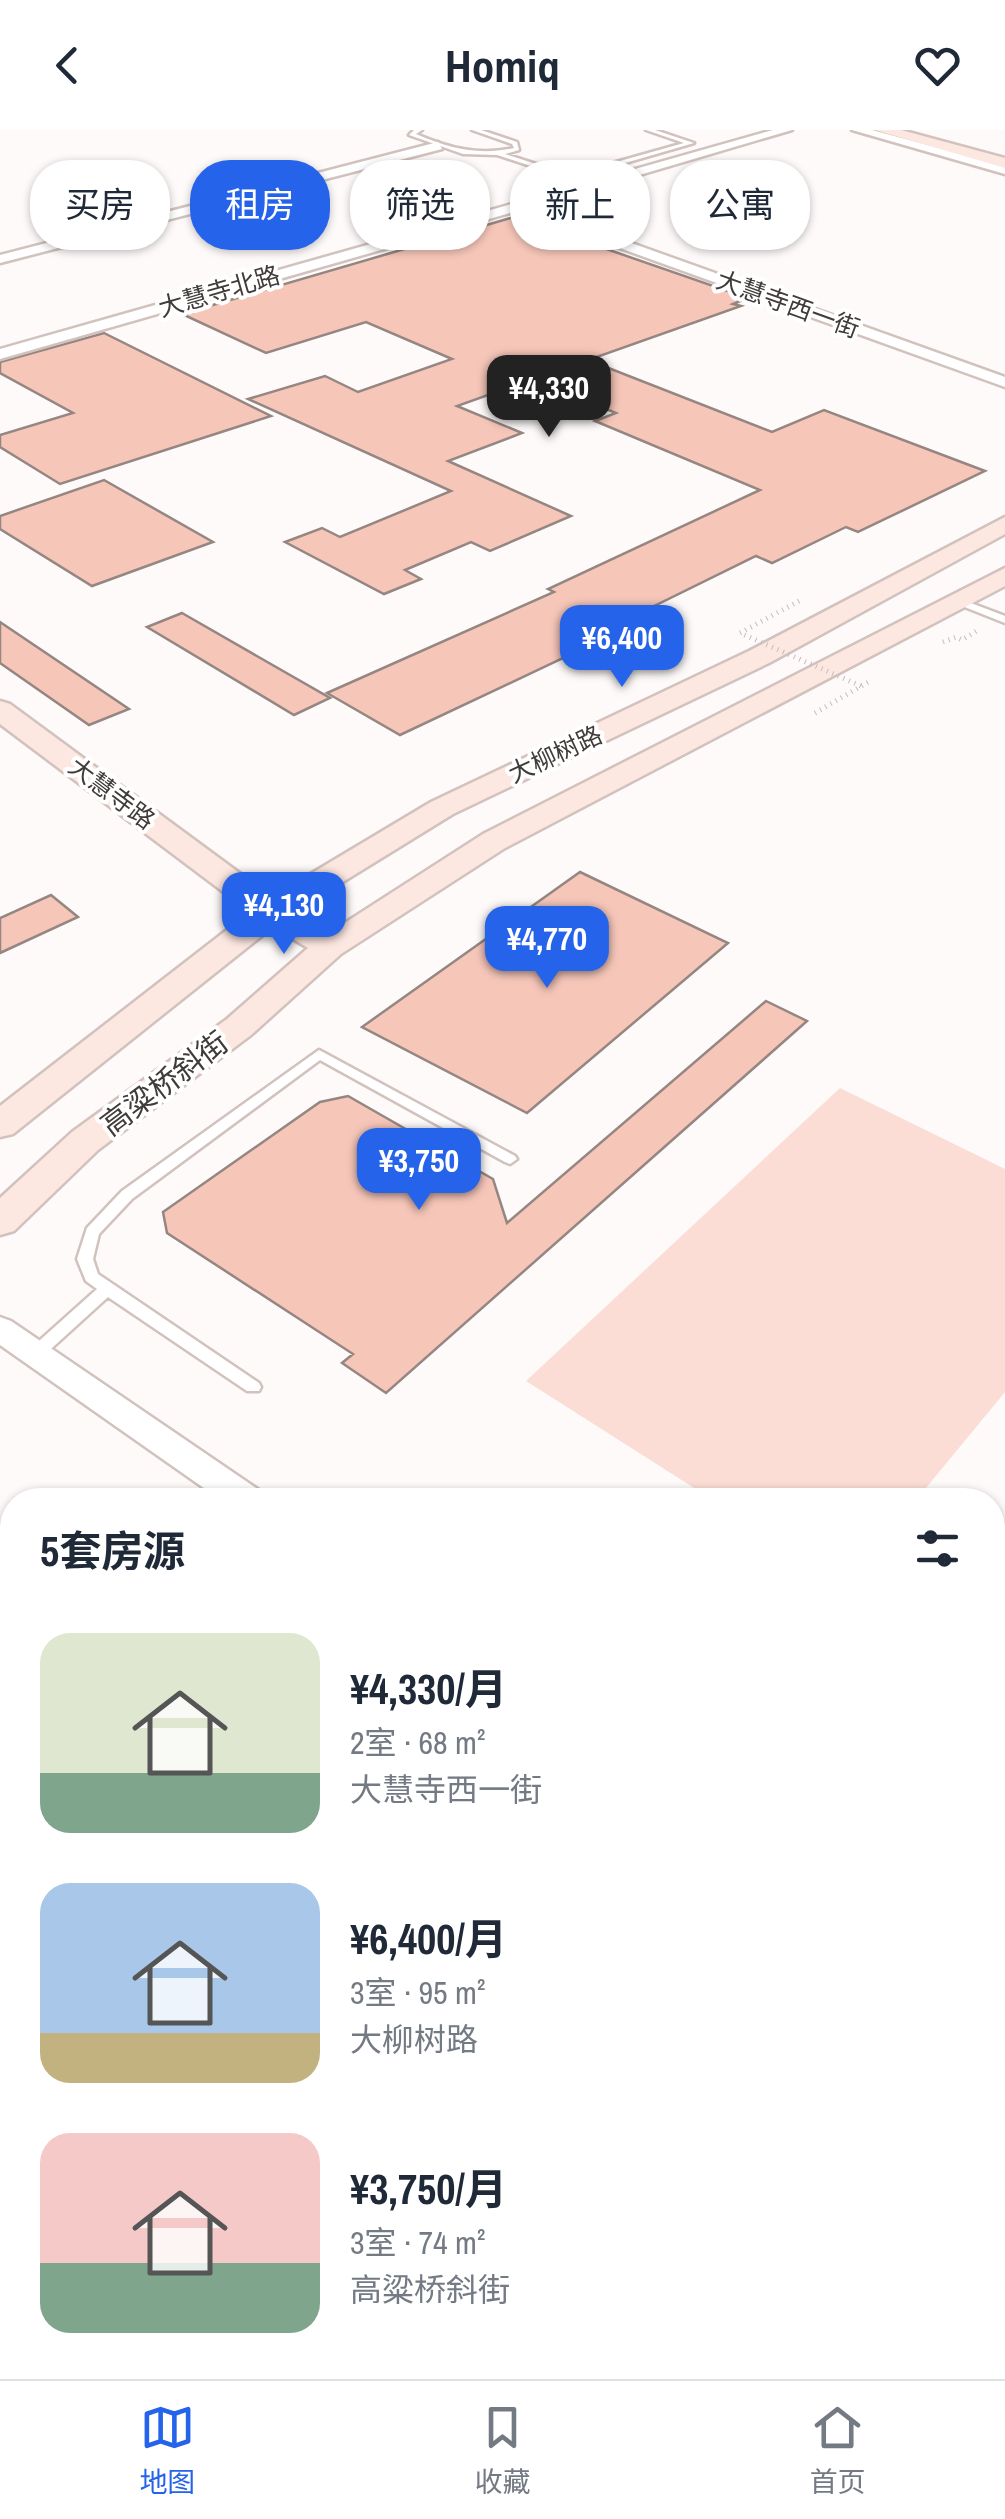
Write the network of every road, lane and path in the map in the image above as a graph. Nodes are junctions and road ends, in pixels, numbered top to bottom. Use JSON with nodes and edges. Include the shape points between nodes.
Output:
{"nodes":[{"id":1,"x":419,"y":130,"type":"edge"},
{"id":2,"x":476,"y":130,"type":"edge"},
{"id":3,"x":650,"y":130,"type":"edge"},
{"id":4,"x":786,"y":130,"type":"edge"},
{"id":5,"x":858,"y":130,"type":"edge"},
{"id":6,"x":883,"y":130,"type":"edge"},
{"id":7,"x":904,"y":130,"type":"edge"},
{"id":8,"x":933,"y":130,"type":"edge"},
{"id":9,"x":438,"y":146,"type":"junction"},
{"id":10,"x":1005,"y":149,"type":"edge"},
{"id":11,"x":500,"y":154,"type":"junction"},
{"id":12,"x":1005,"y":163,"type":"edge"},
{"id":13,"x":650,"y":168,"type":"edge"},
{"id":14,"x":510,"y":206,"type":"edge"},
{"id":15,"x":639,"y":250,"type":"edge"},
{"id":16,"x":0,"y":259,"type":"edge"},
{"id":17,"x":0,"y":354,"type":"edge"},
{"id":18,"x":1005,"y":382,"type":"edge"},
{"id":19,"x":1005,"y":524,"type":"edge"},
{"id":20,"x":1005,"y":576,"type":"edge"},
{"id":21,"x":799,"y":601,"type":"dead end"},
{"id":22,"x":960,"y":602,"type":"junction"},
{"id":23,"x":1005,"y":620,"type":"edge"},
{"id":24,"x":861,"y":686,"type":"dead end"},
{"id":25,"x":0,"y":710,"type":"edge"},
{"id":26,"x":271,"y":912,"type":"junction"},
{"id":27,"x":329,"y":948,"type":"junction"},
{"id":28,"x":0,"y":1125,"type":"edge"},
{"id":29,"x":510,"y":1160,"type":"dead end"},
{"id":30,"x":0,"y":1222,"type":"edge"},
{"id":31,"x":106,"y":1289,"type":"junction"},
{"id":32,"x":0,"y":1328,"type":"edge"},
{"id":33,"x":36,"y":1353,"type":"junction"},
{"id":34,"x":254,"y":1387,"type":"dead end"},
{"id":35,"x":230,"y":1488,"type":"edge"}],
"edges":[{"from":1,"to":9,"type":"lane","via":[[410,134]]},
{"from":2,"to":11,"type":"lane","via":[[518,149]]},
{"from":3,"to":11,"type":"lane","via":[[691,144],[570,178]]},
{"from":4,"to":13,"type":"street","name":"大慧寺北路"},
{"from":5,"to":12,"type":"street"},
{"from":6,"to":12,"type":"main road"},
{"from":7,"to":12,"type":"main road"},
{"from":8,"to":10,"type":"street"},
{"from":9,"to":11,"type":"lane","via":[[468,156]]},
{"from":9,"to":16,"type":"street"},
{"from":14,"to":17,"type":"street","name":"大慧寺北路"},
{"from":15,"to":18,"type":"street","name":"大慧寺西一街"},
{"from":19,"to":26,"type":"main road","name":"大柳树路","via":[[759,657],[442,808]]},
{"from":20,"to":22,"type":"main road","name":"大柳树路"},
{"from":21,"to":24,"type":"path","bridge":true,"via":[[740,633]]},
{"from":22,"to":23,"type":"lane"},
{"from":22,"to":27,"type":"main road","name":"大柳树路","via":[[494,841]]},
{"from":25,"to":26,"type":"main road","name":"大慧寺路"},
{"from":26,"to":27,"type":"main road","name":"大慧寺路"},
{"from":26,"to":28,"type":"main road"},
{"from":27,"to":30,"type":"main road","name":"高粱桥斜街","via":[[239,1027],[86,1142]]},
{"from":29,"to":31,"type":"lane","via":[[319,1054],[127,1195],[92,1232],[84,1259]]},
{"from":31,"to":33,"type":"lane"},
{"from":31,"to":34,"type":"lane"},
{"from":32,"to":33,"type":"street"},
{"from":33,"to":35,"type":"street"}]}
